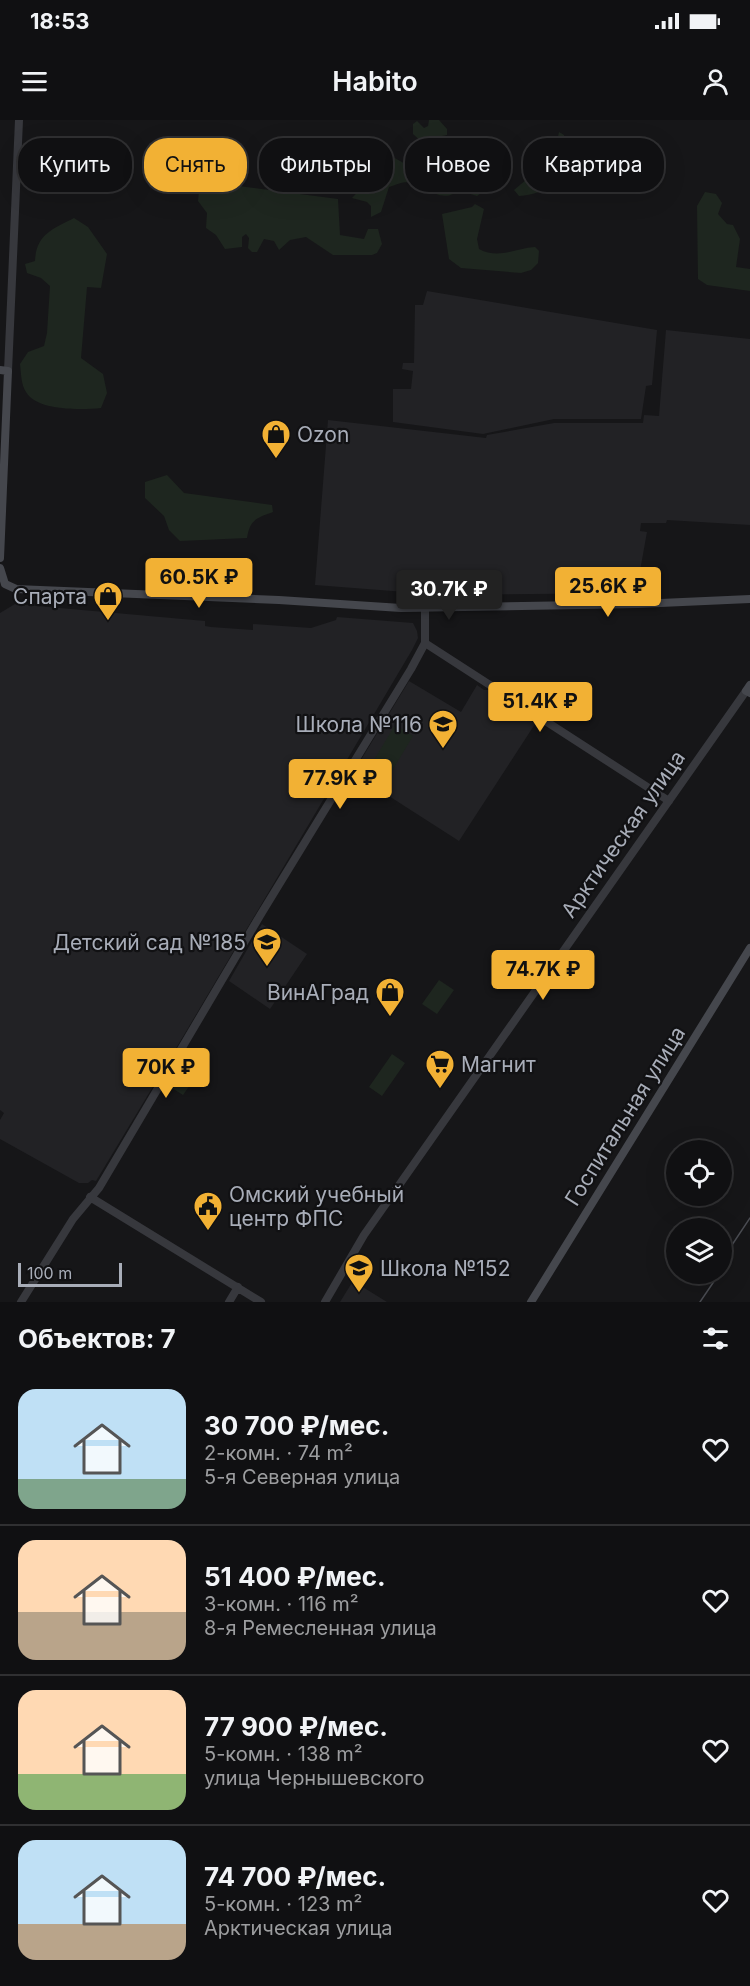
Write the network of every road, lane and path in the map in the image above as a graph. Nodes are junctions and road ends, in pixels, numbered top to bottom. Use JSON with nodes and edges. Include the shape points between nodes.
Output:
{"nodes":[{"id":1,"x":19,"y":120,"type":"edge"},
{"id":2,"x":4,"y":371,"type":"edge"},
{"id":3,"x":0,"y":558,"type":"edge"},
{"id":4,"x":0,"y":568,"type":"edge"},
{"id":5,"x":1,"y":583,"type":"edge"},
{"id":6,"x":748,"y":601,"type":"edge"},
{"id":7,"x":425,"y":608,"type":"junction"},
{"id":8,"x":425,"y":643,"type":"junction"},
{"id":9,"x":749,"y":690,"type":"edge"},
{"id":10,"x":669,"y":801,"type":"junction"},
{"id":11,"x":750,"y":948,"type":"edge"},
{"id":12,"x":90,"y":1197,"type":"junction"},
{"id":13,"x":238,"y":1287,"type":"junction"},
{"id":14,"x":21,"y":1302,"type":"edge"},
{"id":15,"x":229,"y":1302,"type":"edge"},
{"id":16,"x":261,"y":1302,"type":"edge"},
{"id":17,"x":325,"y":1302,"type":"edge"},
{"id":18,"x":531,"y":1302,"type":"edge"}],
"edges":[{"from":1,"to":2,"type":"street"},
{"from":2,"to":3,"type":"main road"},
{"from":4,"to":5,"type":"main road"},
{"from":5,"to":7,"type":"main road","via":[[16,589]]},
{"from":6,"to":7,"type":"main road"},
{"from":7,"to":8,"type":"street"},
{"from":8,"to":10,"type":"street"},
{"from":8,"to":12,"type":"street","via":[[99,1188]]},
{"from":9,"to":10,"type":"street","name":"Арктическая улица"},
{"from":10,"to":17,"type":"street","name":"Арктическая улица","via":[[364,1235]]},
{"from":11,"to":18,"type":"main road","name":"Госпитальная улица"},
{"from":12,"to":13,"type":"street"},
{"from":12,"to":14,"type":"street"},
{"from":13,"to":15,"type":"street"},
{"from":13,"to":16,"type":"street"}]}
